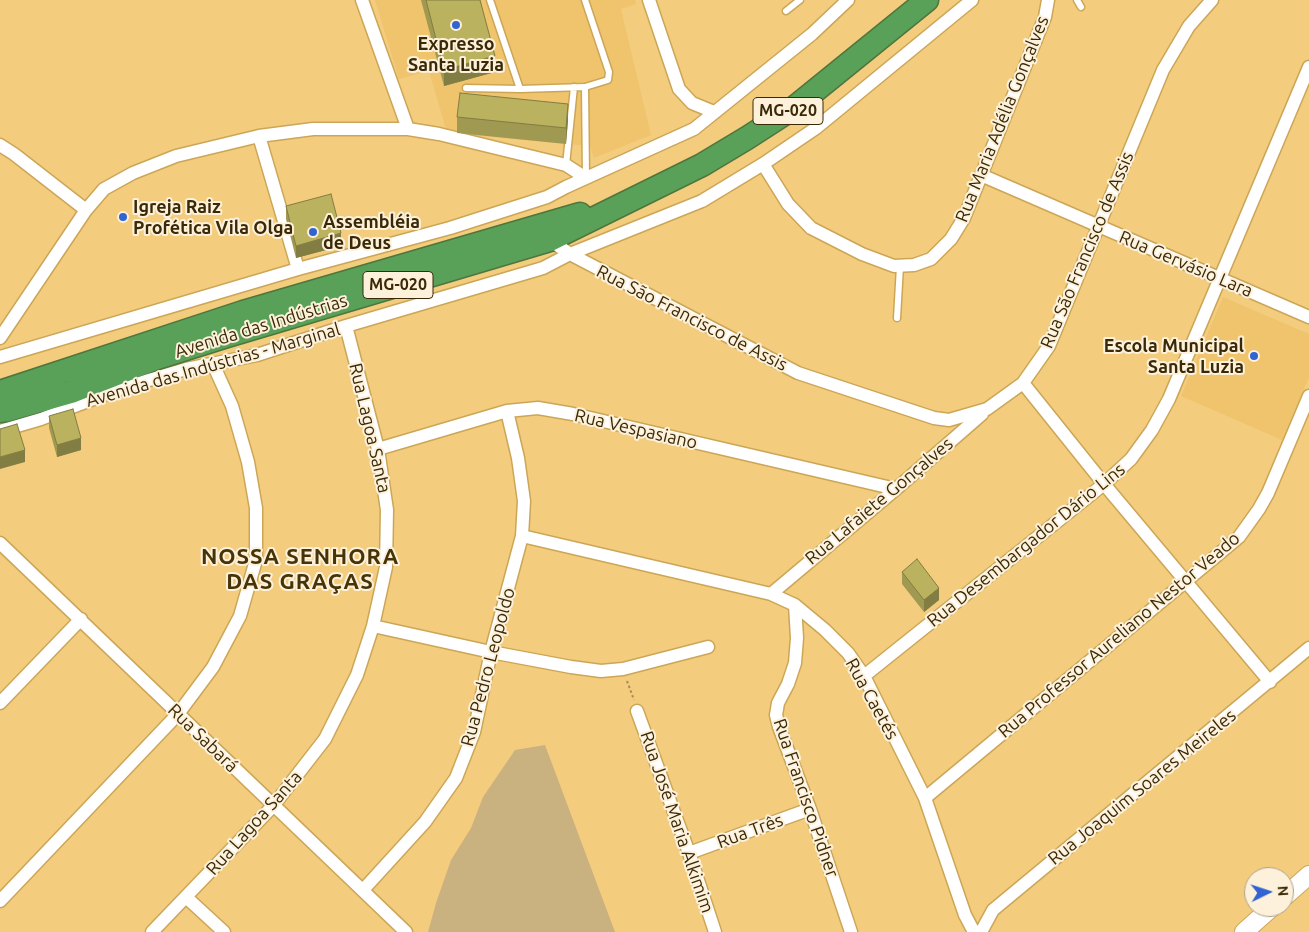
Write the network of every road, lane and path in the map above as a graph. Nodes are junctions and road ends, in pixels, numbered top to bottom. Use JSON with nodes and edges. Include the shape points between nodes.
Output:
{"nodes":[{"id":1,"x":362,"y":0,"type":"edge"},
{"id":2,"x":490,"y":0,"type":"edge"},
{"id":3,"x":585,"y":0,"type":"edge"},
{"id":4,"x":649,"y":0,"type":"edge"},
{"id":5,"x":800,"y":0,"type":"edge"},
{"id":6,"x":848,"y":0,"type":"edge"},
{"id":7,"x":927,"y":0,"type":"edge"},
{"id":8,"x":972,"y":0,"type":"edge"},
{"id":9,"x":1048,"y":0,"type":"edge"},
{"id":10,"x":1077,"y":0,"type":"edge"},
{"id":11,"x":1212,"y":0,"type":"edge"},
{"id":12,"x":1081,"y":7,"type":"dead end"},
{"id":13,"x":786,"y":10,"type":"dead end"},
{"id":14,"x":1309,"y":67,"type":"edge"},
{"id":15,"x":574,"y":87,"type":"junction"},
{"id":16,"x":585,"y":87,"type":"junction"},
{"id":17,"x":466,"y":88,"type":"dead end"},
{"id":18,"x":520,"y":89,"type":"junction"},
{"id":19,"x":714,"y":112,"type":"junction"},
{"id":20,"x":408,"y":129,"type":"junction"},
{"id":21,"x":259,"y":136,"type":"junction"},
{"id":22,"x":0,"y":145,"type":"edge"},
{"id":23,"x":763,"y":164,"type":"junction"},
{"id":24,"x":566,"y":165,"type":"junction"},
{"id":25,"x":981,"y":175,"type":"junction"},
{"id":26,"x":586,"y":178,"type":"junction"},
{"id":27,"x":566,"y":187,"type":"junction"},
{"id":28,"x":634,"y":199,"type":"junction"},
{"id":29,"x":86,"y":210,"type":"junction"},
{"id":30,"x":1097,"y":226,"type":"junction"},
{"id":31,"x":450,"y":228,"type":"junction"},
{"id":32,"x":550,"y":240,"type":"junction"},
{"id":33,"x":393,"y":243,"type":"junction"},
{"id":34,"x":456,"y":250,"type":"junction"},
{"id":35,"x":570,"y":254,"type":"junction"},
{"id":36,"x":400,"y":266,"type":"junction"},
{"id":37,"x":900,"y":266,"type":"junction"},
{"id":38,"x":298,"y":269,"type":"junction"},
{"id":39,"x":1221,"y":279,"type":"junction"},
{"id":40,"x":1309,"y":317,"type":"edge"},
{"id":41,"x":897,"y":318,"type":"dead end"},
{"id":42,"x":346,"y":326,"type":"junction"},
{"id":43,"x":170,"y":336,"type":"junction"},
{"id":44,"x":0,"y":338,"type":"edge"},
{"id":45,"x":0,"y":357,"type":"edge"},
{"id":46,"x":213,"y":364,"type":"junction"},
{"id":47,"x":158,"y":368,"type":"junction"},
{"id":48,"x":1023,"y":383,"type":"junction"},
{"id":49,"x":0,"y":392,"type":"edge"},
{"id":50,"x":1309,"y":396,"type":"edge"},
{"id":51,"x":987,"y":408,"type":"junction"},
{"id":52,"x":0,"y":411,"type":"edge"},
{"id":53,"x":507,"y":411,"type":"junction"},
{"id":54,"x":0,"y":431,"type":"edge"},
{"id":55,"x":378,"y":449,"type":"junction"},
{"id":56,"x":1104,"y":484,"type":"junction"},
{"id":57,"x":896,"y":489,"type":"junction"},
{"id":58,"x":522,"y":536,"type":"junction"},
{"id":59,"x":0,"y":543,"type":"edge"},
{"id":60,"x":1186,"y":582,"type":"junction"},
{"id":61,"x":771,"y":594,"type":"junction"},
{"id":62,"x":795,"y":604,"type":"junction"},
{"id":63,"x":81,"y":619,"type":"junction"},
{"id":64,"x":373,"y":626,"type":"junction"},
{"id":65,"x":708,"y":647,"type":"dead end"},
{"id":66,"x":1309,"y":648,"type":"edge"},
{"id":67,"x":491,"y":652,"type":"junction"},
{"id":68,"x":623,"y":669,"type":"junction"},
{"id":69,"x":864,"y":676,"type":"junction"},
{"id":70,"x":1270,"y":682,"type":"junction"},
{"id":71,"x":0,"y":703,"type":"edge"},
{"id":72,"x":637,"y":711,"type":"joint"},
{"id":73,"x":178,"y":714,"type":"junction"},
{"id":74,"x":924,"y":798,"type":"junction"},
{"id":75,"x":273,"y":806,"type":"junction"},
{"id":76,"x":810,"y":809,"type":"junction"},
{"id":77,"x":689,"y":853,"type":"junction"},
{"id":78,"x":1309,"y":875,"type":"edge"},
{"id":79,"x":1294,"y":888,"type":"edge"},
{"id":80,"x":363,"y":890,"type":"junction"},
{"id":81,"x":186,"y":897,"type":"junction"},
{"id":82,"x":0,"y":901,"type":"edge"},
{"id":83,"x":1261,"y":917,"type":"edge"},
{"id":84,"x":152,"y":932,"type":"edge"},
{"id":85,"x":224,"y":932,"type":"edge"},
{"id":86,"x":406,"y":932,"type":"edge"},
{"id":87,"x":715,"y":932,"type":"edge"},
{"id":88,"x":851,"y":932,"type":"edge"},
{"id":89,"x":974,"y":932,"type":"edge"},
{"id":90,"x":981,"y":932,"type":"edge"},
{"id":91,"x":1244,"y":932,"type":"edge"}],
"edges":[{"from":1,"to":20,"type":"street"},
{"from":2,"to":18,"type":"lane"},
{"from":3,"to":16,"type":"lane","via":[[610,74],[606,82]]},
{"from":4,"to":19,"type":"street","via":[[679,89],[692,103]]},
{"from":5,"to":13,"type":"lane"},
{"from":6,"to":19,"type":"street","via":[[812,34]]},
{"from":7,"to":28,"type":"highway","name":"Avenida das Indústrias","number":"MG-020","via":[[795,107],[702,165]]},
{"from":8,"to":23,"type":"street","name":"Avenida das Indústrias - Marginal","via":[[816,128]]},
{"from":9,"to":25,"type":"street","name":"Rua Maria Adélia Gonçalves","via":[[1046,17]]},
{"from":10,"to":12,"type":"lane"},
{"from":11,"to":30,"type":"street","name":"Rua São Francisco de Assis","via":[[1189,26],[1163,70]]},
{"from":14,"to":39,"type":"street","name":"Rua Desembargador Dário Lins"},
{"from":15,"to":16,"type":"lane"},
{"from":15,"to":18,"type":"lane"},
{"from":15,"to":24,"type":"lane"},
{"from":16,"to":26,"type":"lane"},
{"from":17,"to":18,"type":"lane"},
{"from":19,"to":26,"type":"street","via":[[694,129]]},
{"from":20,"to":21,"type":"street","via":[[313,129]]},
{"from":20,"to":24,"type":"street"},
{"from":21,"to":29,"type":"street","via":[[176,156],[133,173],[104,189]]},
{"from":21,"to":38,"type":"street"},
{"from":22,"to":29,"type":"street"},
{"from":23,"to":35,"type":"street","name":"Avenida das Indústrias - Marginal","via":[[702,201]]},
{"from":23,"to":37,"type":"street","name":"Rua Maria Adélia Gonçalves","via":[[788,204],[811,228],[862,254]]},
{"from":24,"to":26,"type":"street"},
{"from":24,"to":27,"type":"street"},
{"from":25,"to":30,"type":"street","name":"Rua Gervásio Lara"},
{"from":25,"to":37,"type":"street","name":"Rua Maria Adélia Gonçalves","via":[[964,218],[951,240],[931,259]]},
{"from":26,"to":27,"type":"street"},
{"from":27,"to":31,"type":"street","via":[[547,197]]},
{"from":28,"to":32,"type":"highway","name":"Avenida das Indústrias","number":"MG-020"},
{"from":28,"to":34,"type":"highway","name":"Avenida das Indústrias","number":"MG-020"},
{"from":29,"to":44,"type":"street"},
{"from":30,"to":39,"type":"street","name":"Rua Gervásio Lara"},
{"from":30,"to":48,"type":"street","name":"Rua São Francisco de Assis","via":[[1049,346]]},
{"from":31,"to":33,"type":"street"},
{"from":31,"to":34,"type":"street"},
{"from":32,"to":35,"type":"street","name":"Rua São Francisco de Assis"},
{"from":32,"to":47,"type":"highway","name":"Avenida das Indústrias","number":"MG-020"},
{"from":33,"to":36,"type":"street"},
{"from":33,"to":38,"type":"street"},
{"from":34,"to":36,"type":"highway","name":"Avenida das Indústrias","number":"MG-020"},
{"from":35,"to":42,"type":"street","name":"Avenida das Indústrias - Marginal","via":[[543,268]]},
{"from":35,"to":51,"type":"street","name":"Rua São Francisco de Assis","via":[[798,373],[934,418],[949,420]]},
{"from":36,"to":43,"type":"highway","name":"Avenida das Indústrias","number":"MG-020"},
{"from":37,"to":41,"type":"lane"},
{"from":38,"to":45,"type":"street"},
{"from":39,"to":40,"type":"street","name":"Rua Gervásio Lara"},
{"from":39,"to":56,"type":"street","name":"Rua Desembargador Dário Lins","via":[[1169,399],[1152,430],[1131,459]]},
{"from":42,"to":46,"type":"street","name":"Avenida das Indústrias - Marginal","via":[[256,355]]},
{"from":42,"to":55,"type":"street","name":"Rua Lagoa Santa"},
{"from":43,"to":47,"type":"street","via":[[160,347]]},
{"from":43,"to":49,"type":"highway","name":"Avenida das Indústrias","number":"MG-020"},
{"from":46,"to":47,"type":"street","name":"Avenida das Indústrias - Marginal","via":[[186,369]]},
{"from":46,"to":73,"type":"street","via":[[232,406],[248,462],[256,508],[256,560],[240,616],[213,667]]},
{"from":47,"to":52,"type":"highway","name":"Avenida das Indústrias","number":"MG-020"},
{"from":47,"to":54,"type":"street","name":"Avenida das Indústrias - Marginal","via":[[126,387]]},
{"from":48,"to":51,"type":"street","name":"Rua São Francisco de Assis"},
{"from":48,"to":56,"type":"street"},
{"from":50,"to":60,"type":"street","name":"Rua Professor Aureliano Nestor Veado","via":[[1268,493],[1250,523],[1239,537]]},
{"from":51,"to":57,"type":"street","name":"Rua Lafaiete Gonçalves"},
{"from":53,"to":55,"type":"street","name":"Rua Vespasiano"},
{"from":53,"to":57,"type":"street","name":"Rua Vespasiano","via":[[538,408],[573,414]]},
{"from":53,"to":58,"type":"street","name":"Rua Pedro Leopoldo","via":[[524,501]]},
{"from":55,"to":64,"type":"street","name":"Rua Lagoa Santa","via":[[387,510],[386,567]]},
{"from":56,"to":60,"type":"street"},
{"from":56,"to":69,"type":"street","name":"Rua Desembargador Dário Lins"},
{"from":57,"to":61,"type":"street","name":"Rua Lafaiete Gonçalves"},
{"from":58,"to":61,"type":"street","name":"Rua Caetés"},
{"from":58,"to":67,"type":"street","name":"Rua Pedro Leopoldo"},
{"from":59,"to":63,"type":"street","name":"Rua Sabará"},
{"from":60,"to":70,"type":"street"},
{"from":60,"to":74,"type":"street","name":"Rua Professor Aureliano Nestor Veado"},
{"from":61,"to":62,"type":"street","name":"Rua Caetés"},
{"from":62,"to":69,"type":"street","name":"Rua Caetés","via":[[848,653]]},
{"from":62,"to":76,"type":"street","name":"Rua Francisco Pidner","via":[[795,663],[776,715]]},
{"from":63,"to":71,"type":"street"},
{"from":63,"to":73,"type":"street","name":"Rua Sabará"},
{"from":64,"to":67,"type":"street"},
{"from":64,"to":75,"type":"street","name":"Rua Lagoa Santa","via":[[357,675],[325,739]]},
{"from":65,"to":68,"type":"street"},
{"from":66,"to":70,"type":"street","name":"Rua Joaquim Soares Meireles"},
{"from":67,"to":68,"type":"street","via":[[601,671]]},
{"from":67,"to":80,"type":"street","name":"Rua Pedro Leopoldo","via":[[474,732],[456,778],[425,822]]},
{"from":68,"to":72,"type":"path"},
{"from":69,"to":74,"type":"street","name":"Rua Caetés"},
{"from":70,"to":90,"type":"street","name":"Rua Joaquim Soares Meireles","via":[[993,910]]},
{"from":72,"to":77,"type":"street","name":"Rua José Maria Alkimim"},
{"from":73,"to":75,"type":"street","name":"Rua Sabará"},
{"from":73,"to":82,"type":"street"},
{"from":74,"to":89,"type":"street","name":"Rua Caetés"},
{"from":75,"to":80,"type":"street","name":"Rua Sabará"},
{"from":75,"to":81,"type":"street","name":"Rua Lagoa Santa"},
{"from":76,"to":77,"type":"street","name":"Rua Três"},
{"from":76,"to":88,"type":"street","name":"Rua Francisco Pidner"},
{"from":77,"to":87,"type":"street","name":"Rua José Maria Alkimim"},
{"from":78,"to":79,"type":"main road"},
{"from":80,"to":86,"type":"street","name":"Rua Sabará"},
{"from":81,"to":84,"type":"street","name":"Rua Lagoa Santa"},
{"from":81,"to":85,"type":"street"},
{"from":83,"to":91,"type":"main road"}]}
